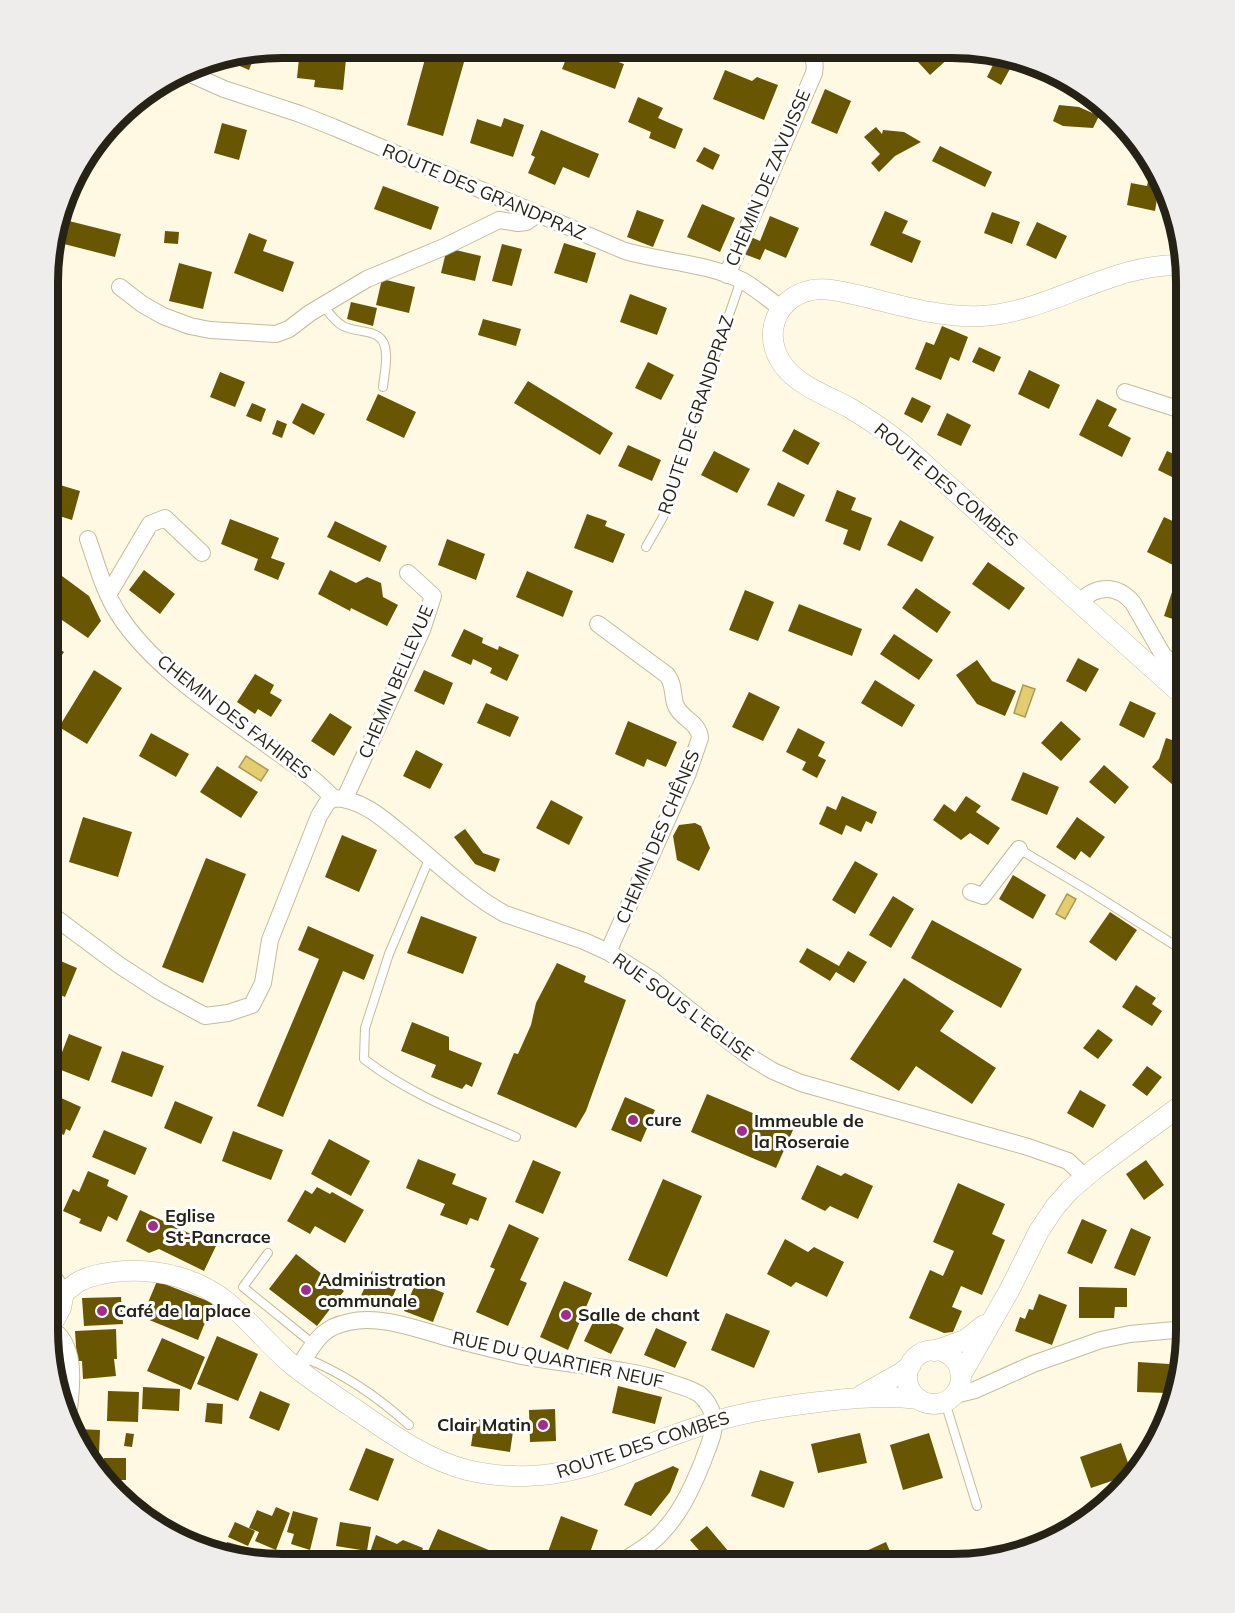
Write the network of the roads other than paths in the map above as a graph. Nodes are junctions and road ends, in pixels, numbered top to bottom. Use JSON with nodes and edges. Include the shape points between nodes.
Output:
{"nodes":[{"id":1,"x":813,"y":59,"type":"edge"},
{"id":2,"x":196,"y":76,"type":"edge"},
{"id":3,"x":534,"y":213,"type":"junction"},
{"id":4,"x":1176,"y":265,"type":"edge"},
{"id":5,"x":734,"y":278,"type":"junction"},
{"id":6,"x":120,"y":287,"type":"dead end"},
{"id":7,"x":323,"y":305,"type":"junction"},
{"id":8,"x":781,"y":309,"type":"junction"},
{"id":9,"x":383,"y":387,"type":"dead end"},
{"id":10,"x":1125,"y":392,"type":"dead end"},
{"id":11,"x":1176,"y":408,"type":"edge"},
{"id":12,"x":88,"y":539,"type":"dead end"},
{"id":13,"x":646,"y":547,"type":"dead end"},
{"id":14,"x":202,"y":553,"type":"dead end"},
{"id":15,"x":408,"y":573,"type":"dead end"},
{"id":16,"x":108,"y":595,"type":"junction"},
{"id":17,"x":1080,"y":602,"type":"junction"},
{"id":18,"x":598,"y":624,"type":"dead end"},
{"id":19,"x":1176,"y":667,"type":"edge"},
{"id":20,"x":1176,"y":689,"type":"edge"},
{"id":21,"x":339,"y":798,"type":"junction"},
{"id":22,"x":1019,"y":849,"type":"joint"},
{"id":23,"x":431,"y":857,"type":"junction"},
{"id":24,"x":971,"y":892,"type":"dead end"},
{"id":25,"x":58,"y":920,"type":"edge"},
{"id":26,"x":1176,"y":946,"type":"edge"},
{"id":27,"x":608,"y":952,"type":"junction"},
{"id":28,"x":1176,"y":1109,"type":"edge"},
{"id":29,"x":516,"y":1137,"type":"dead end"},
{"id":30,"x":1085,"y":1177,"type":"junction"},
{"id":31,"x":268,"y":1253,"type":"dead end"},
{"id":32,"x":58,"y":1293,"type":"edge"},
{"id":33,"x":58,"y":1299,"type":"edge"},
{"id":34,"x":58,"y":1314,"type":"edge"},
{"id":35,"x":993,"y":1317,"type":"junction"},
{"id":36,"x":1176,"y":1330,"type":"edge"},
{"id":37,"x":58,"y":1334,"type":"edge"},
{"id":38,"x":934,"y":1351,"type":"junction"},
{"id":39,"x":305,"y":1357,"type":"junction"},
{"id":40,"x":911,"y":1365,"type":"junction"},
{"id":41,"x":962,"y":1370,"type":"junction"},
{"id":42,"x":989,"y":1383,"type":"junction"},
{"id":43,"x":857,"y":1398,"type":"junction"},
{"id":44,"x":919,"y":1399,"type":"junction"},
{"id":45,"x":950,"y":1399,"type":"junction"},
{"id":46,"x":70,"y":1401,"type":"edge"},
{"id":47,"x":714,"y":1422,"type":"junction"},
{"id":48,"x":409,"y":1425,"type":"dead end"},
{"id":49,"x":977,"y":1506,"type":"dead end"},
{"id":50,"x":634,"y":1554,"type":"edge"}],
"edges":[{"from":1,"to":5,"type":"street","name":"CHEMIN DE ZAVUISSE","via":[[814,73]]},
{"from":2,"to":3,"type":"street","name":"ROUTE DES GRANDPRAZ","via":[[333,127]]},
{"from":3,"to":5,"type":"street","name":"ROUTE DES GRANDPRAZ","via":[[625,251]]},
{"from":3,"to":7,"type":"street","via":[[526,222],[499,220],[367,279]]},
{"from":4,"to":8,"type":"street","via":[[1134,272],[1024,309],[993,315],[954,315],[824,290],[795,296]]},
{"from":5,"to":8,"type":"street","name":"ROUTE DES GRANDPRAZ","via":[[755,288]]},
{"from":5,"to":13,"type":"lane","name":"ROUTE DE GRANDPRAZ","via":[[670,498]]},
{"from":6,"to":7,"type":"street","via":[[163,316],[210,330],[276,334]]},
{"from":7,"to":9,"type":"lane","via":[[337,322],[373,333],[382,340],[386,355]]},
{"from":8,"to":17,"type":"street","name":"ROUTE DES COMBES","via":[[773,340],[775,351],[789,371],[890,434]]},
{"from":10,"to":11,"type":"street"},
{"from":12,"to":16,"type":"street","name":"CHEMIN DES FAHIRES"},
{"from":14,"to":16,"type":"street","via":[[165,518],[150,524]]},
{"from":15,"to":21,"type":"street","name":"CHEMIN BELLEVUE","via":[[433,596],[422,630]]},
{"from":16,"to":21,"type":"street","name":"CHEMIN DES FAHIRES","via":[[131,632],[179,679]]},
{"from":17,"to":19,"type":"street","via":[[1093,591],[1104,589],[1127,596],[1163,655]]},
{"from":17,"to":20,"type":"street","name":"ROUTE DES COMBES"},
{"from":18,"to":27,"type":"street","name":"CHEMIN DES CHÊNES","via":[[668,675],[675,704],[700,732],[688,773]]},
{"from":21,"to":23,"type":"street","name":"RUE SOUS L'EGLISE","via":[[366,807]]},
{"from":21,"to":25,"type":"street","via":[[327,803],[319,816],[270,940],[263,983],[252,1005],[205,1016],[118,965]]},
{"from":22,"to":24,"type":"street","via":[[983,897]]},
{"from":22,"to":26,"type":"lane"},
{"from":23,"to":27,"type":"street","name":"RUE SOUS L'EGLISE","via":[[505,914]]},
{"from":23,"to":29,"type":"lane","via":[[389,954],[365,1028],[364,1059],[416,1092]]},
{"from":27,"to":30,"type":"street","name":"RUE SOUS L'EGLISE","via":[[651,979],[773,1071],[801,1083],[1028,1147],[1068,1161]]},
{"from":28,"to":30,"type":"street","name":"ROUTE DES COMBES"},
{"from":30,"to":35,"type":"street","name":"ROUTE DES COMBES","via":[[1044,1222]]},
{"from":31,"to":39,"type":"lane","via":[[243,1287]]},
{"from":32,"to":39,"type":"street","name":"ROUTE DES COMBES","via":[[78,1282],[112,1273],[141,1271],[175,1276],[225,1300],[268,1342]]},
{"from":33,"to":34,"type":"street","via":[[62,1308]]},
{"from":35,"to":38,"type":"street","name":"ROUTE DES COMBES","via":[[965,1340]]},
{"from":35,"to":41,"type":"street","name":"ROUTE DES COMBES"},
{"from":36,"to":42,"type":"street","via":[[1101,1340]]},
{"from":37,"to":46,"type":"street","via":[[70,1363]]},
{"from":38,"to":40,"type":"street","name":"ROUTE DES COMBES","via":[[922,1354]]},
{"from":38,"to":41,"type":"street","via":[[951,1356]]},
{"from":39,"to":47,"type":"street","name":"RUE DU QUARTIER NEUF","via":[[334,1326],[367,1320],[405,1326],[519,1355],[660,1379],[697,1393],[705,1400]]},
{"from":39,"to":47,"type":"street","name":"ROUTE DES COMBES","via":[[380,1426],[420,1451],[449,1464],[495,1475],[536,1476],[588,1467]]},
{"from":39,"to":48,"type":"lane","via":[[386,1404]]},
{"from":40,"to":43,"type":"street","name":"ROUTE DES COMBES"},
{"from":40,"to":44,"type":"street","via":[[908,1383]]},
{"from":41,"to":42,"type":"street"},
{"from":41,"to":45,"type":"street","name":"ROUTE DES COMBES","via":[[961,1381]]},
{"from":42,"to":45,"type":"street"},
{"from":43,"to":44,"type":"street","name":"ROUTE DES COMBES"},
{"from":43,"to":47,"type":"street","name":"ROUTE DES COMBES","via":[[761,1410]]},
{"from":44,"to":45,"type":"street","name":"ROUTE DES COMBES","via":[[931,1404]]},
{"from":45,"to":49,"type":"lane"},
{"from":47,"to":50,"type":"street","via":[[694,1484],[679,1512],[654,1540]]}]}
